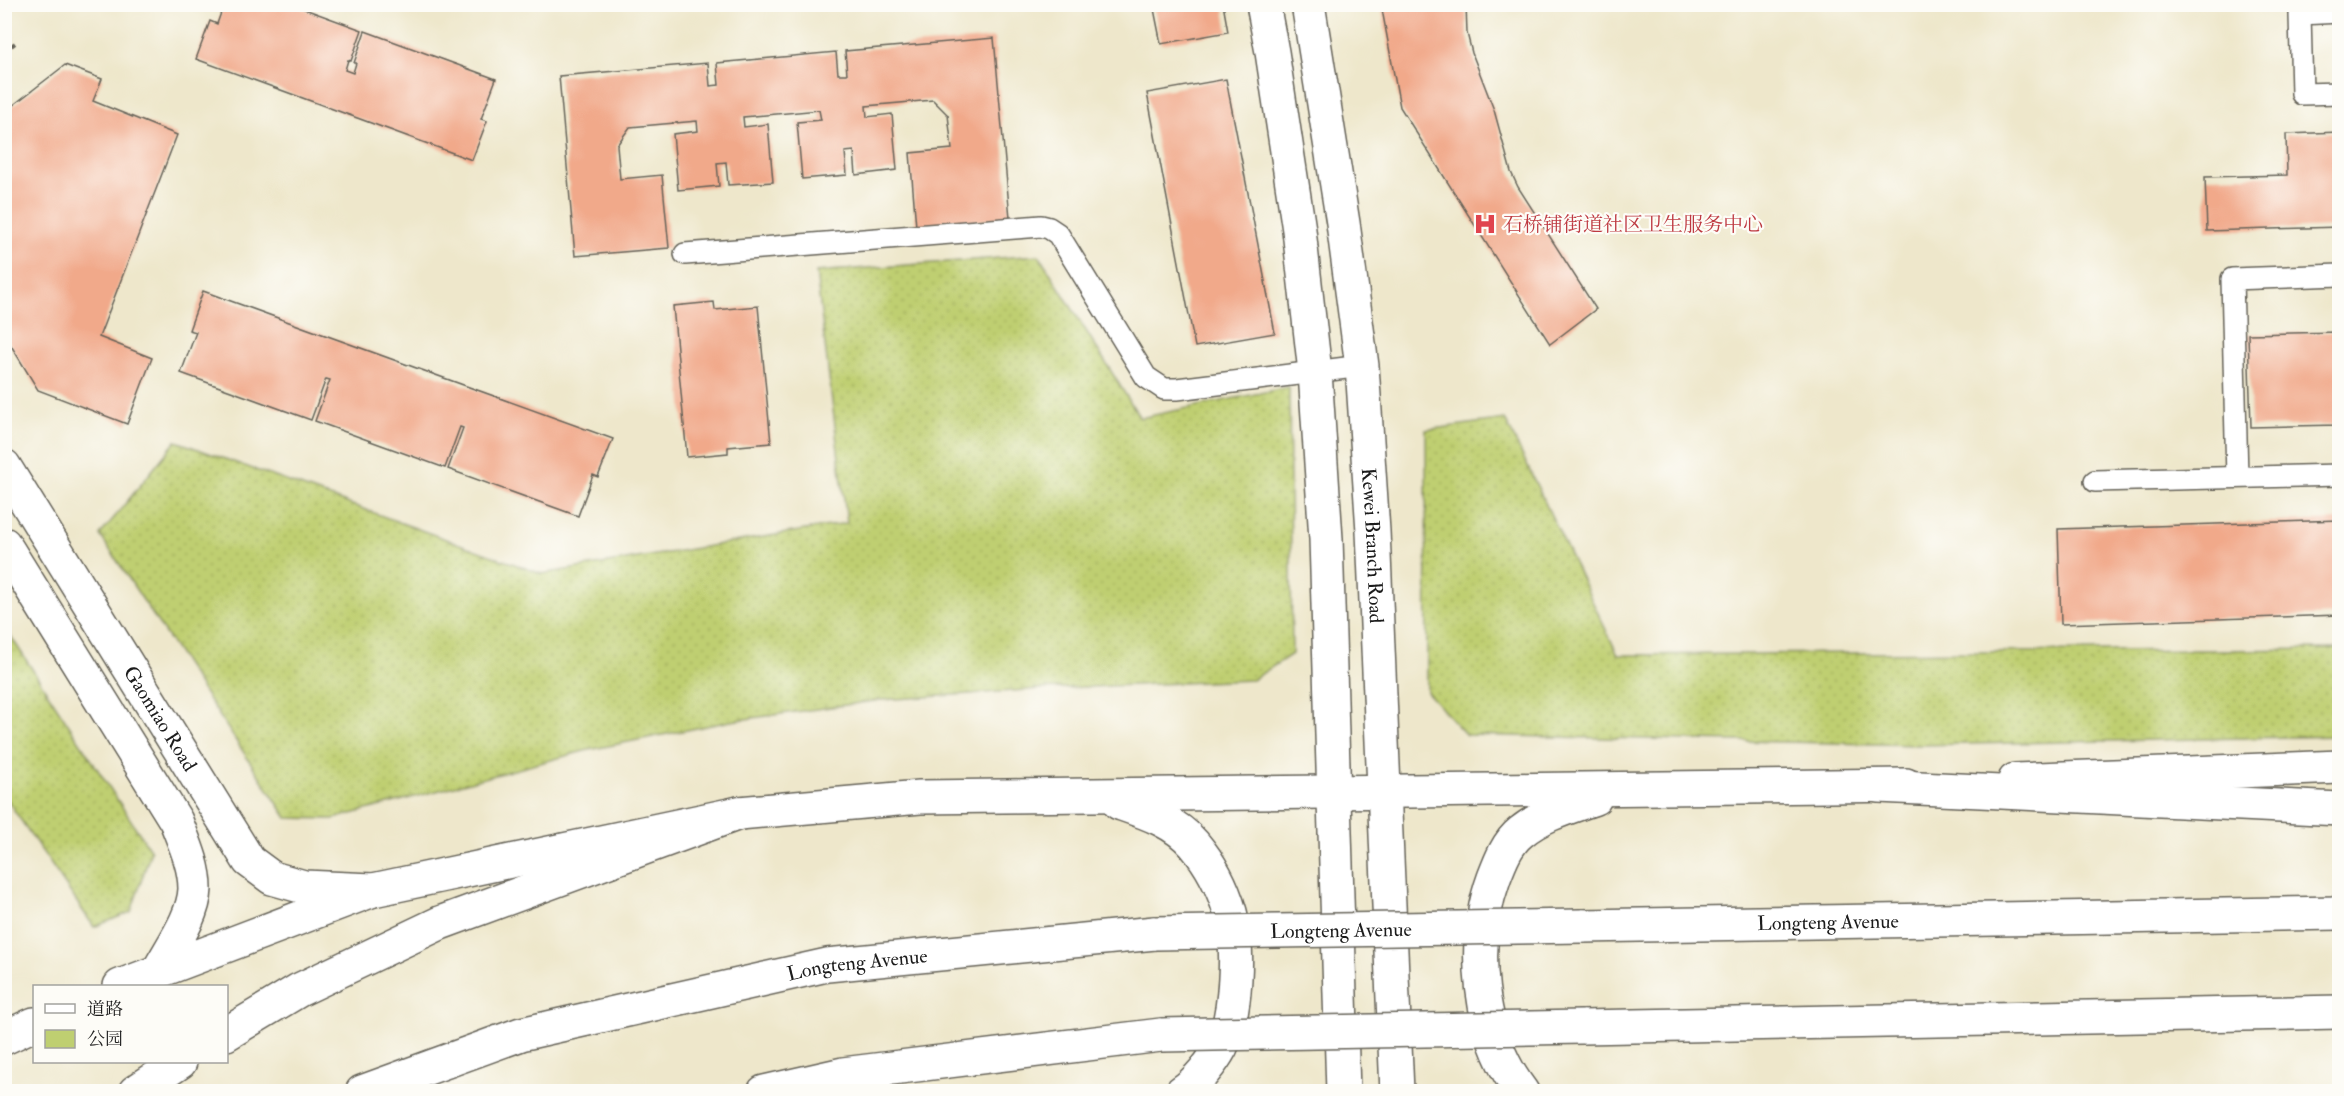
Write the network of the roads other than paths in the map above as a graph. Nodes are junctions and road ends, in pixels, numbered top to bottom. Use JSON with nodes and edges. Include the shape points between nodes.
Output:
{"nodes":[{"id":1,"x":1263,"y":4,"type":"edge"},
{"id":2,"x":1308,"y":4,"type":"edge"},
{"id":3,"x":2340,"y":12,"type":"edge"},
{"id":4,"x":2340,"y":93,"type":"edge"},
{"id":5,"x":685,"y":254,"type":"dead end"},
{"id":6,"x":2340,"y":275,"type":"edge"},
{"id":7,"x":1362,"y":366,"type":"junction"},
{"id":8,"x":1315,"y":372,"type":"junction"},
{"id":9,"x":4,"y":466,"type":"edge"},
{"id":10,"x":2340,"y":475,"type":"edge"},
{"id":11,"x":2236,"y":477,"type":"junction"},
{"id":12,"x":2095,"y":481,"type":"dead end"},
{"id":13,"x":4,"y":544,"type":"edge"},
{"id":14,"x":2340,"y":767,"type":"edge"},
{"id":15,"x":1879,"y":786,"type":"junction"},
{"id":16,"x":1623,"y":789,"type":"junction"},
{"id":17,"x":1386,"y":791,"type":"junction"},
{"id":18,"x":1333,"y":793,"type":"junction"},
{"id":19,"x":1100,"y":796,"type":"junction"},
{"id":20,"x":2340,"y":809,"type":"edge"},
{"id":21,"x":739,"y":813,"type":"junction"},
{"id":22,"x":373,"y":890,"type":"junction"},
{"id":23,"x":2340,"y":913,"type":"edge"},
{"id":24,"x":159,"y":970,"type":"junction"},
{"id":25,"x":125,"y":985,"type":"edge"},
{"id":26,"x":2340,"y":1012,"type":"edge"},
{"id":27,"x":33,"y":1024,"type":"edge"},
{"id":28,"x":228,"y":1033,"type":"edge"},
{"id":29,"x":4,"y":1038,"type":"edge"},
{"id":30,"x":178,"y":1063,"type":"edge"},
{"id":31,"x":135,"y":1092,"type":"edge"},
{"id":32,"x":362,"y":1092,"type":"edge"},
{"id":33,"x":764,"y":1092,"type":"edge"},
{"id":34,"x":1182,"y":1092,"type":"edge"},
{"id":35,"x":1343,"y":1092,"type":"edge"},
{"id":36,"x":1397,"y":1092,"type":"edge"},
{"id":37,"x":1522,"y":1092,"type":"edge"}],
"edges":[{"from":1,"to":8,"type":"main road","via":[[1299,230]]},
{"from":2,"to":7,"type":"main road","name":"Kewei Branch Road"},
{"from":3,"to":4,"type":"lane","via":[[2300,14],[2302,94]]},
{"from":5,"to":8,"type":"lane","via":[[1041,226],[1058,234],[1146,377],[1164,389]]},
{"from":6,"to":11,"type":"lane","via":[[2232,279]]},
{"from":7,"to":8,"type":"lane"},
{"from":7,"to":17,"type":"main road","name":"Kewei Branch Road"},
{"from":8,"to":18,"type":"main road","via":[[1326,539]]},
{"from":9,"to":22,"type":"main road","name":"Gaomiao Road","via":[[249,861],[272,878],[304,887]]},
{"from":10,"to":11,"type":"lane"},
{"from":11,"to":12,"type":"lane"},
{"from":13,"to":24,"type":"main road","name":"Gaomiao Road","via":[[176,821],[184,842],[195,890],[188,916]]},
{"from":14,"to":15,"type":"main road"},
{"from":15,"to":16,"type":"main road"},
{"from":15,"to":20,"type":"main road"},
{"from":16,"to":17,"type":"main road"},
{"from":16,"to":37,"type":"main road","via":[[1548,814],[1520,832],[1501,856],[1487,896],[1480,940],[1488,1016],[1500,1056]]},
{"from":17,"to":18,"type":"main road"},
{"from":17,"to":36,"type":"main road","name":"Kewei Branch Road"},
{"from":18,"to":19,"type":"main road"},
{"from":18,"to":35,"type":"main road"},
{"from":19,"to":21,"type":"main road","via":[[920,797]]},
{"from":19,"to":34,"type":"main road","via":[[1161,818],[1193,843],[1216,877],[1231,913],[1236,960],[1227,1027],[1221,1047],[1193,1085]]},
{"from":21,"to":22,"type":"main road"},
{"from":21,"to":28,"type":"main road","via":[[440,923],[299,990]]},
{"from":22,"to":24,"type":"main road"},
{"from":23,"to":32,"type":"main road","name":"Longteng Avenue","bridge":true,"via":[[1155,933],[827,965],[520,1034]]},
{"from":24,"to":25,"type":"main road"},
{"from":26,"to":33,"type":"main road","bridge":true,"via":[[1161,1035],[843,1074]]},
{"from":27,"to":29,"type":"main road"},
{"from":30,"to":31,"type":"main road"}]}
